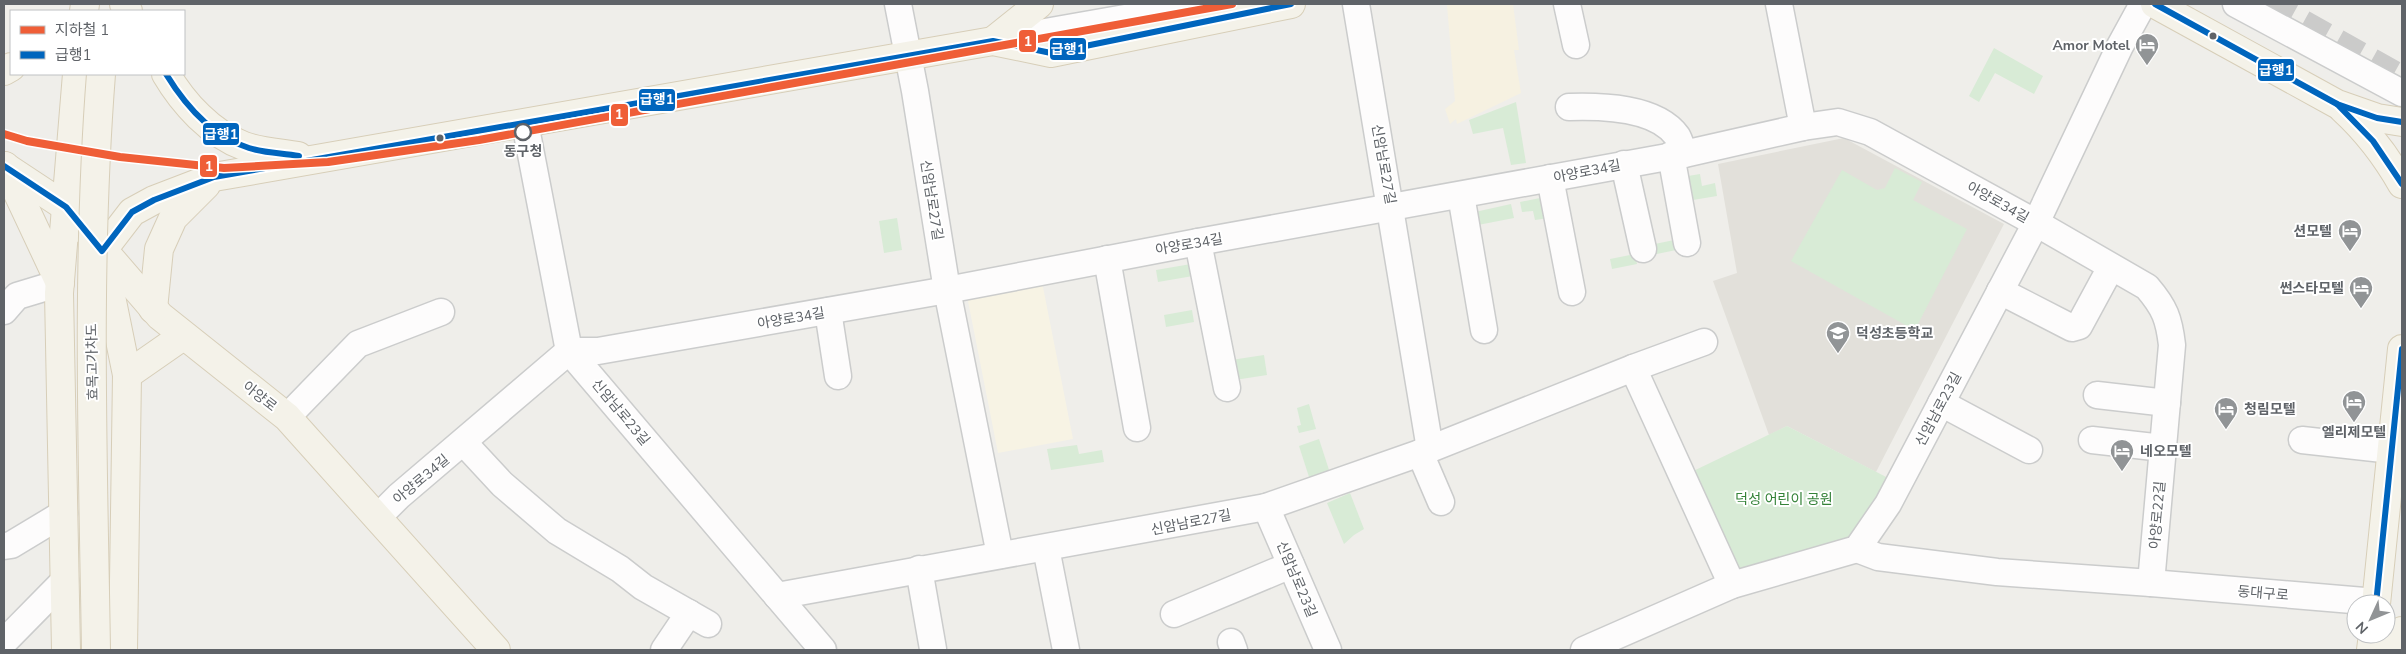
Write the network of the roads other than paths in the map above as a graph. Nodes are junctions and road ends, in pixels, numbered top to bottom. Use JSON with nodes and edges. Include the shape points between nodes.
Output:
{"nodes":[{"id":1,"x":898,"y":4,"type":"edge"},
{"id":2,"x":1039,"y":4,"type":"edge"},
{"id":3,"x":1291,"y":4,"type":"edge"},
{"id":4,"x":1356,"y":4,"type":"edge"},
{"id":5,"x":1568,"y":4,"type":"edge"},
{"id":6,"x":1779,"y":4,"type":"edge"},
{"id":7,"x":2143,"y":4,"type":"edge"},
{"id":8,"x":2155,"y":4,"type":"edge"},
{"id":9,"x":2236,"y":4,"type":"edge"},
{"id":10,"x":1200,"y":5,"type":"edge"},
{"id":11,"x":993,"y":41,"type":"junction"},
{"id":12,"x":1576,"y":45,"type":"dead end"},
{"id":13,"x":908,"y":55,"type":"junction"},
{"id":14,"x":77,"y":75,"type":"edge"},
{"id":15,"x":101,"y":75,"type":"edge"},
{"id":16,"x":112,"y":75,"type":"edge"},
{"id":17,"x":167,"y":75,"type":"edge"},
{"id":18,"x":2402,"y":93,"type":"edge"},
{"id":19,"x":2337,"y":104,"type":"junction"},
{"id":20,"x":1569,"y":107,"type":"dead end"},
{"id":21,"x":2402,"y":122,"type":"edge"},
{"id":22,"x":525,"y":123,"type":"junction"},
{"id":23,"x":1803,"y":127,"type":"junction"},
{"id":24,"x":2402,"y":132,"type":"edge"},
{"id":25,"x":1677,"y":155,"type":"junction"},
{"id":26,"x":319,"y":160,"type":"junction"},
{"id":27,"x":1624,"y":164,"type":"junction"},
{"id":28,"x":4,"y":167,"type":"edge"},
{"id":29,"x":214,"y":177,"type":"junction"},
{"id":30,"x":1550,"y":178,"type":"junction"},
{"id":31,"x":2400,"y":181,"type":"edge"},
{"id":32,"x":1461,"y":195,"type":"junction"},
{"id":33,"x":66,"y":207,"type":"junction"},
{"id":34,"x":1392,"y":207,"type":"junction"},
{"id":35,"x":2036,"y":223,"type":"junction"},
{"id":36,"x":1198,"y":242,"type":"junction"},
{"id":37,"x":1687,"y":243,"type":"dead end"},
{"id":38,"x":1643,"y":249,"type":"dead end"},
{"id":39,"x":102,"y":251,"type":"junction"},
{"id":40,"x":1107,"y":259,"type":"junction"},
{"id":41,"x":2111,"y":267,"type":"junction"},
{"id":42,"x":60,"y":283,"type":"junction"},
{"id":43,"x":947,"y":290,"type":"junction"},
{"id":44,"x":2000,"y":290,"type":"junction"},
{"id":45,"x":1572,"y":292,"type":"dead end"},
{"id":46,"x":153,"y":308,"type":"junction"},
{"id":47,"x":4,"y":311,"type":"edge"},
{"id":48,"x":828,"y":311,"type":"junction"},
{"id":49,"x":441,"y":312,"type":"dead end"},
{"id":50,"x":1484,"y":330,"type":"dead end"},
{"id":51,"x":183,"y":336,"type":"junction"},
{"id":52,"x":1704,"y":342,"type":"dead end"},
{"id":53,"x":2402,"y":348,"type":"edge"},
{"id":54,"x":569,"y":351,"type":"junction"},
{"id":55,"x":1633,"y":368,"type":"junction"},
{"id":56,"x":127,"y":375,"type":"junction"},
{"id":57,"x":838,"y":376,"type":"dead end"},
{"id":58,"x":1227,"y":388,"type":"dead end"},
{"id":59,"x":2097,"y":394,"type":"dead end"},
{"id":60,"x":1941,"y":403,"type":"junction"},
{"id":61,"x":2167,"y":403,"type":"junction"},
{"id":62,"x":287,"y":417,"type":"junction"},
{"id":63,"x":1136,"y":428,"type":"dead end"},
{"id":64,"x":2092,"y":440,"type":"dead end"},
{"id":65,"x":2302,"y":440,"type":"dead end"},
{"id":66,"x":464,"y":443,"type":"junction"},
{"id":67,"x":2163,"y":448,"type":"junction"},
{"id":68,"x":2029,"y":450,"type":"dead end"},
{"id":69,"x":2392,"y":450,"type":"junction"},
{"id":70,"x":1425,"y":451,"type":"junction"},
{"id":71,"x":1441,"y":502,"type":"dead end"},
{"id":72,"x":1266,"y":507,"type":"junction"},
{"id":73,"x":64,"y":513,"type":"junction"},
{"id":74,"x":378,"y":518,"type":"junction"},
{"id":75,"x":124,"y":526,"type":"junction"},
{"id":76,"x":4,"y":546,"type":"edge"},
{"id":77,"x":1046,"y":548,"type":"junction"},
{"id":78,"x":1857,"y":549,"type":"junction"},
{"id":79,"x":1000,"y":555,"type":"junction"},
{"id":80,"x":1291,"y":565,"type":"junction"},
{"id":81,"x":919,"y":569,"type":"junction"},
{"id":82,"x":65,"y":580,"type":"junction"},
{"id":83,"x":2150,"y":583,"type":"junction"},
{"id":84,"x":1732,"y":585,"type":"junction"},
{"id":85,"x":2377,"y":594,"type":"edge"},
{"id":86,"x":777,"y":596,"type":"junction"},
{"id":87,"x":2346,"y":600,"type":"edge"},
{"id":88,"x":1174,"y":614,"type":"dead end"},
{"id":89,"x":2402,"y":631,"type":"edge"},
{"id":90,"x":4,"y":642,"type":"edge"},
{"id":91,"x":66,"y":650,"type":"edge"},
{"id":92,"x":96,"y":650,"type":"edge"},
{"id":93,"x":123,"y":650,"type":"edge"},
{"id":94,"x":496,"y":650,"type":"edge"},
{"id":95,"x":664,"y":650,"type":"edge"},
{"id":96,"x":823,"y":650,"type":"edge"},
{"id":97,"x":933,"y":650,"type":"edge"},
{"id":98,"x":1066,"y":650,"type":"edge"},
{"id":99,"x":1328,"y":650,"type":"edge"},
{"id":100,"x":1584,"y":650,"type":"edge"},
{"id":101,"x":2390,"y":650,"type":"edge"}],
"edges":[{"from":1,"to":13,"type":"street","name":"신암남로27길"},
{"from":2,"to":11,"type":"main road"},
{"from":3,"to":11,"type":"main road","via":[[1051,53]]},
{"from":4,"to":34,"type":"street","name":"신암남로27길"},
{"from":5,"to":12,"type":"street"},
{"from":6,"to":23,"type":"street"},
{"from":7,"to":35,"type":"street","name":"신암남로23길"},
{"from":8,"to":19,"type":"main road"},
{"from":9,"to":18,"type":"street"},
{"from":10,"to":11,"type":"street"},
{"from":11,"to":13,"type":"main road"},
{"from":13,"to":22,"type":"main road"},
{"from":13,"to":43,"type":"street","name":"신암남로27길"},
{"from":14,"to":33,"type":"main road"},
{"from":15,"to":92,"type":"main road","name":"효목고가차도","bridge":true,"via":[[94,160],[91,271]]},
{"from":16,"to":39,"type":"main road"},
{"from":17,"to":26,"type":"main road","via":[[208,126],[244,146]]},
{"from":19,"to":21,"type":"main road","via":[[2377,118]]},
{"from":19,"to":31,"type":"main road","via":[[2378,146]]},
{"from":20,"to":25,"type":"street","via":[[1598,106],[1655,118],[1676,136]]},
{"from":22,"to":26,"type":"main road"},
{"from":22,"to":54,"type":"street","name":"신암남로23길"},
{"from":23,"to":25,"type":"street","name":"아양로34길"},
{"from":23,"to":35,"type":"street","name":"아양로34길","via":[[1838,122],[1870,132]]},
{"from":24,"to":31,"type":"main road","via":[[2392,151]]},
{"from":25,"to":27,"type":"street","name":"아양로34길"},
{"from":25,"to":37,"type":"street"},
{"from":26,"to":29,"type":"main road"},
{"from":27,"to":30,"type":"street","name":"아양로34길"},
{"from":27,"to":38,"type":"street"},
{"from":28,"to":33,"type":"main road","name":"아양로"},
{"from":28,"to":42,"type":"main road"},
{"from":29,"to":39,"type":"main road","via":[[132,212]]},
{"from":29,"to":46,"type":"main road","via":[[173,218],[159,249]]},
{"from":30,"to":32,"type":"street","name":"아양로34길"},
{"from":30,"to":45,"type":"street"},
{"from":32,"to":34,"type":"street","name":"아양로34길"},
{"from":32,"to":50,"type":"street"},
{"from":33,"to":39,"type":"main road","name":"아양로"},
{"from":33,"to":42,"type":"main road"},
{"from":34,"to":36,"type":"street","name":"아양로34길"},
{"from":34,"to":70,"type":"street","name":"신암남로27길"},
{"from":35,"to":41,"type":"street","name":"아양로22길"},
{"from":35,"to":44,"type":"street","name":"신암남로23길"},
{"from":36,"to":40,"type":"street","name":"아양로34길"},
{"from":36,"to":58,"type":"street"},
{"from":39,"to":46,"type":"main road","name":"아양로"},
{"from":39,"to":56,"type":"main road"},
{"from":40,"to":43,"type":"street","name":"아양로34길"},
{"from":40,"to":63,"type":"street"},
{"from":41,"to":44,"type":"street","via":[[2079,326],[2072,328]]},
{"from":41,"to":61,"type":"street","name":"아양로22길","via":[[2147,288],[2169,321],[2172,345]]},
{"from":42,"to":47,"type":"street","via":[[17,296]]},
{"from":42,"to":73,"type":"main road"},
{"from":43,"to":48,"type":"street","name":"아양로34길"},
{"from":43,"to":79,"type":"street","name":"신암남로27길"},
{"from":44,"to":60,"type":"street","name":"신암남로23길"},
{"from":46,"to":51,"type":"main road","name":"아양로"},
{"from":48,"to":54,"type":"street","name":"아양로34길","via":[[598,351]]},
{"from":48,"to":57,"type":"street"},
{"from":49,"to":62,"type":"street","via":[[358,344]]},
{"from":51,"to":56,"type":"main road"},
{"from":51,"to":62,"type":"main road","name":"아양로"},
{"from":52,"to":55,"type":"street"},
{"from":53,"to":69,"type":"main road"},
{"from":54,"to":66,"type":"street","name":"아양로34길"},
{"from":54,"to":86,"type":"street","name":"신암남로23길"},
{"from":55,"to":70,"type":"street"},
{"from":55,"to":84,"type":"street"},
{"from":56,"to":75,"type":"main road"},
{"from":59,"to":61,"type":"street"},
{"from":60,"to":68,"type":"street"},
{"from":60,"to":78,"type":"street","name":"신암남로23길","via":[[1888,504]]},
{"from":61,"to":67,"type":"street","name":"아양로22길"},
{"from":62,"to":74,"type":"main road","name":"아양로"},
{"from":64,"to":67,"type":"street"},
{"from":65,"to":69,"type":"street"},
{"from":66,"to":74,"type":"street","name":"아양로34길","via":[[399,496]]},
{"from":66,"to":95,"type":"street","via":[[502,484],[558,531],[643,587],[698,618]]},
{"from":67,"to":83,"type":"street","name":"아양로22길"},
{"from":69,"to":85,"type":"main road"},
{"from":70,"to":71,"type":"street"},
{"from":70,"to":72,"type":"street","name":"신암남로27길"},
{"from":72,"to":77,"type":"street","name":"신암남로27길"},
{"from":72,"to":80,"type":"street","name":"신암남로23길"},
{"from":73,"to":75,"type":"main road","via":[[74,530],[84,534],[107,538]]},
{"from":73,"to":76,"type":"street"},
{"from":73,"to":82,"type":"main road"},
{"from":74,"to":94,"type":"main road","name":"아양로"},
{"from":75,"to":93,"type":"main road"},
{"from":77,"to":79,"type":"street","name":"신암남로27길"},
{"from":77,"to":98,"type":"street"},
{"from":78,"to":83,"type":"street","via":[[1878,557],[1996,572]]},
{"from":78,"to":84,"type":"street"},
{"from":79,"to":81,"type":"street"},
{"from":80,"to":88,"type":"street"},
{"from":80,"to":99,"type":"street","name":"신암남로23길"},
{"from":81,"to":86,"type":"street"},
{"from":81,"to":97,"type":"street"},
{"from":82,"to":90,"type":"street"},
{"from":82,"to":91,"type":"main road"},
{"from":83,"to":87,"type":"street","name":"동대구로"},
{"from":84,"to":100,"type":"street"},
{"from":86,"to":96,"type":"street","name":"신암남로23길"},
{"from":89,"to":101,"type":"main road"}]}
